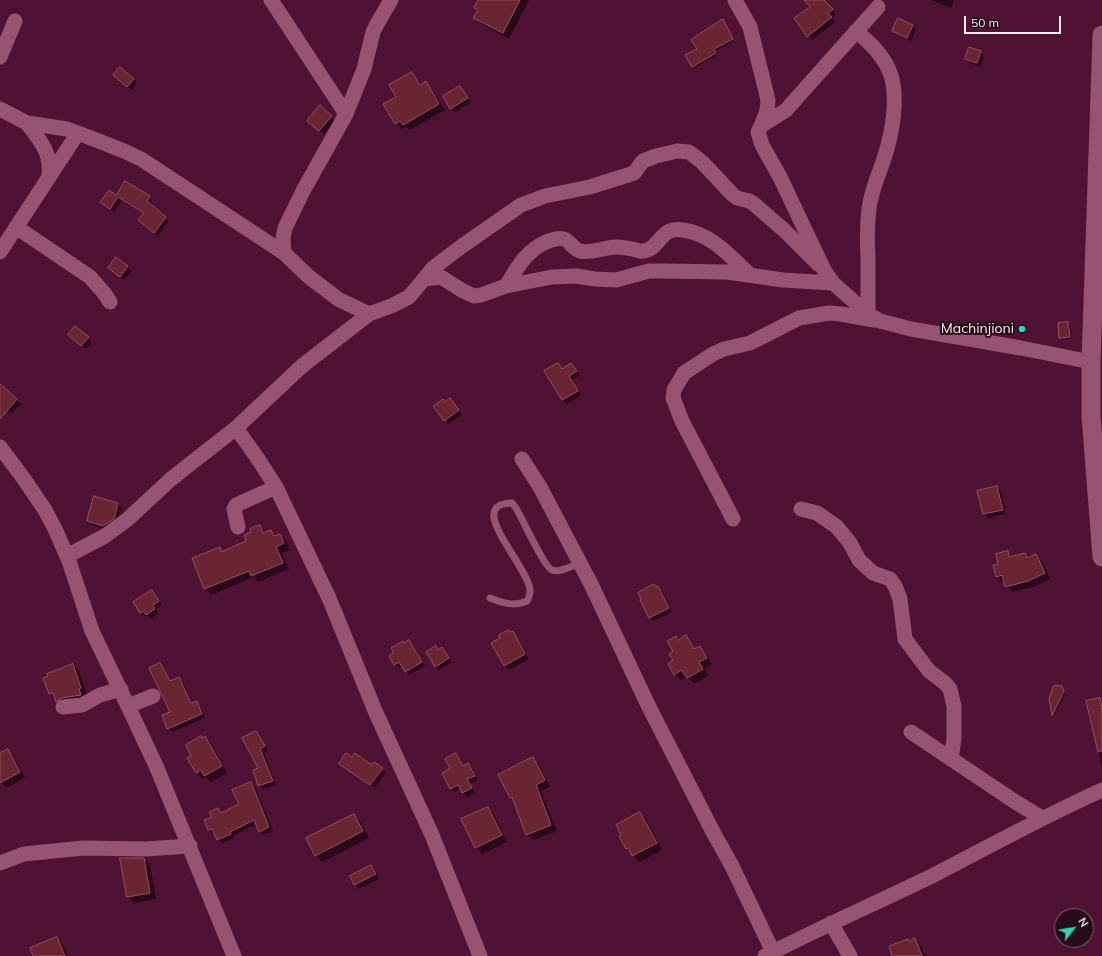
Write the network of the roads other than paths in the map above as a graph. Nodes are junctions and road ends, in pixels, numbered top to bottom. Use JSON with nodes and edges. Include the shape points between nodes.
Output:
{"nodes":[{"id":1,"x":271,"y":0,"type":"edge"},
{"id":2,"x":391,"y":0,"type":"edge"},
{"id":3,"x":735,"y":0,"type":"edge"},
{"id":4,"x":878,"y":7,"type":"dead end"},
{"id":5,"x":15,"y":21,"type":"dead end"},
{"id":6,"x":856,"y":31,"type":"junction"},
{"id":7,"x":1102,"y":35,"type":"edge"},
{"id":8,"x":0,"y":57,"type":"edge"},
{"id":9,"x":0,"y":109,"type":"edge"},
{"id":10,"x":346,"y":114,"type":"junction"},
{"id":11,"x":27,"y":123,"type":"junction"},
{"id":12,"x":761,"y":126,"type":"junction"},
{"id":13,"x":78,"y":133,"type":"junction"},
{"id":14,"x":49,"y":175,"type":"junction"},
{"id":15,"x":16,"y":227,"type":"junction"},
{"id":16,"x":0,"y":252,"type":"edge"},
{"id":17,"x":284,"y":253,"type":"junction"},
{"id":18,"x":824,"y":270,"type":"junction"},
{"id":19,"x":750,"y":275,"type":"junction"},
{"id":20,"x":424,"y":279,"type":"junction"},
{"id":21,"x":833,"y":283,"type":"junction"},
{"id":22,"x":506,"y":286,"type":"junction"},
{"id":23,"x":110,"y":302,"type":"dead end"},
{"id":24,"x":369,"y":314,"type":"junction"},
{"id":25,"x":1097,"y":316,"type":"edge"},
{"id":26,"x":874,"y":318,"type":"junction"},
{"id":27,"x":1091,"y":362,"type":"junction"},
{"id":28,"x":1097,"y":416,"type":"edge"},
{"id":29,"x":236,"y":428,"type":"junction"},
{"id":30,"x":0,"y":447,"type":"edge"},
{"id":31,"x":522,"y":459,"type":"dead end"},
{"id":32,"x":276,"y":486,"type":"junction"},
{"id":33,"x":802,"y":509,"type":"dead end"},
{"id":34,"x":733,"y":519,"type":"dead end"},
{"id":35,"x":238,"y":527,"type":"dead end"},
{"id":36,"x":67,"y":556,"type":"junction"},
{"id":37,"x":1102,"y":557,"type":"edge"},
{"id":38,"x":580,"y":563,"type":"junction"},
{"id":39,"x":490,"y":598,"type":"dead end"},
{"id":40,"x":121,"y":689,"type":"junction"},
{"id":41,"x":153,"y":696,"type":"dead end"},
{"id":42,"x":128,"y":706,"type":"junction"},
{"id":43,"x":63,"y":707,"type":"dead end"},
{"id":44,"x":911,"y":732,"type":"dead end"},
{"id":45,"x":951,"y":758,"type":"junction"},
{"id":46,"x":1102,"y":790,"type":"edge"},
{"id":47,"x":1042,"y":818,"type":"junction"},
{"id":48,"x":190,"y":846,"type":"junction"},
{"id":49,"x":0,"y":863,"type":"edge"},
{"id":50,"x":831,"y":923,"type":"junction"},
{"id":51,"x":769,"y":954,"type":"edge"},
{"id":52,"x":234,"y":956,"type":"edge"},
{"id":53,"x":480,"y":956,"type":"edge"},
{"id":54,"x":850,"y":956,"type":"edge"}],
"edges":[{"from":1,"to":10,"type":"street"},
{"from":2,"to":10,"type":"street","via":[[376,24],[364,69]]},
{"from":3,"to":12,"type":"street","via":[[750,27],[768,100],[768,109]]},
{"from":4,"to":6,"type":"street"},
{"from":5,"to":8,"type":"street"},
{"from":6,"to":12,"type":"street","via":[[786,110]]},
{"from":6,"to":26,"type":"street","via":[[882,58],[890,71],[894,91],[894,112],[888,145],[869,207],[867,233]]},
{"from":7,"to":25,"type":"street"},
{"from":9,"to":11,"type":"street"},
{"from":10,"to":17,"type":"street","via":[[285,228]]},
{"from":11,"to":13,"type":"street"},
{"from":11,"to":14,"type":"street","via":[[49,157]]},
{"from":12,"to":18,"type":"street","via":[[758,132],[762,145]]},
{"from":13,"to":14,"type":"street"},
{"from":13,"to":17,"type":"street","via":[[141,159]]},
{"from":14,"to":15,"type":"street"},
{"from":15,"to":16,"type":"street"},
{"from":15,"to":23,"type":"street","via":[[90,277]]},
{"from":17,"to":24,"type":"street","via":[[323,288],[347,304]]},
{"from":18,"to":20,"type":"street","via":[[754,204],[732,194],[694,155],[689,152],[677,152],[648,158],[634,173],[590,187],[527,201],[467,242],[433,268]]},
{"from":18,"to":21,"type":"street"},
{"from":19,"to":21,"type":"street"},
{"from":19,"to":22,"type":"street","via":[[727,272],[649,271],[616,280],[552,276]]},
{"from":19,"to":22,"type":"street","via":[[711,240],[684,230],[673,229],[666,232],[646,251],[640,252],[615,247],[581,252],[566,240],[559,238],[548,241],[526,255]]},
{"from":20,"to":22,"type":"street","via":[[441,277],[474,296]]},
{"from":20,"to":24,"type":"street","via":[[409,297]]},
{"from":21,"to":26,"type":"street"},
{"from":24,"to":29,"type":"street","via":[[302,366]]},
{"from":25,"to":27,"type":"street"},
{"from":26,"to":27,"type":"street","via":[[911,329]]},
{"from":26,"to":34,"type":"street","via":[[829,313],[799,318],[750,343],[713,354],[684,373],[674,390],[673,398],[682,421]]},
{"from":27,"to":28,"type":"street"},
{"from":28,"to":37,"type":"street"},
{"from":29,"to":32,"type":"street"},
{"from":29,"to":36,"type":"street","via":[[187,466],[119,526]]},
{"from":30,"to":36,"type":"street","via":[[45,510]]},
{"from":31,"to":38,"type":"street","via":[[546,497]]},
{"from":32,"to":35,"type":"street","via":[[236,505],[234,509]]},
{"from":32,"to":53,"type":"street","via":[[432,835]]},
{"from":33,"to":45,"type":"street","via":[[817,513],[837,526],[859,560],[873,573],[890,579],[895,586],[900,599],[905,639],[928,671],[950,689],[954,706]]},
{"from":36,"to":40,"type":"street","via":[[92,631]]},
{"from":38,"to":39,"type":"lane","via":[[553,571],[538,551],[512,503],[500,505],[495,509],[494,519],[531,590],[527,601],[514,604],[504,604]]},
{"from":38,"to":51,"type":"street","via":[[648,705],[749,899]]},
{"from":40,"to":42,"type":"street"},
{"from":40,"to":43,"type":"street","via":[[100,695],[82,705]]},
{"from":41,"to":42,"type":"street"},
{"from":42,"to":48,"type":"street"},
{"from":44,"to":45,"type":"street"},
{"from":45,"to":47,"type":"street"},
{"from":46,"to":47,"type":"street"},
{"from":47,"to":50,"type":"street","via":[[930,876]]},
{"from":48,"to":49,"type":"street","via":[[145,849],[83,848],[24,854]]},
{"from":48,"to":52,"type":"street"},
{"from":50,"to":51,"type":"street"},
{"from":50,"to":54,"type":"street"}]}
